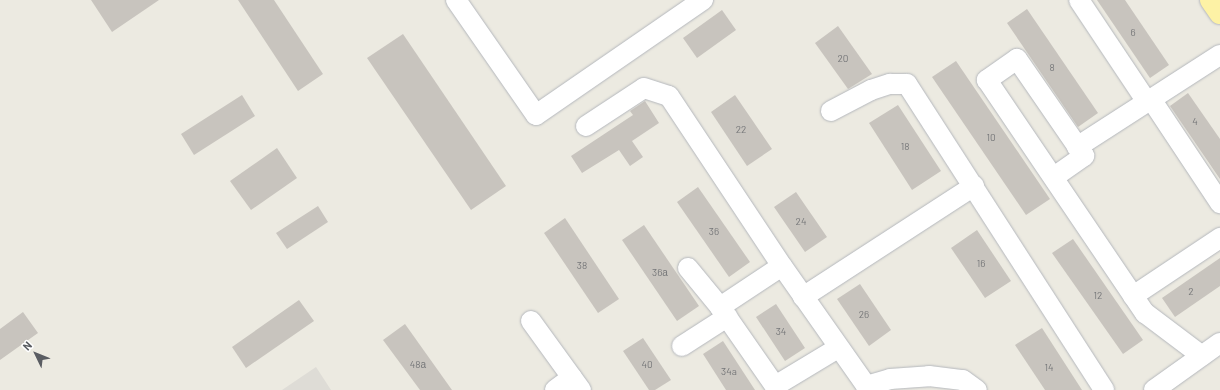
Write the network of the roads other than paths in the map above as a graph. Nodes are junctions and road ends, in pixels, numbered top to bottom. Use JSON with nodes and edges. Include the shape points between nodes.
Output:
{"nodes":[{"id":1,"x":456,"y":0,"type":"edge"},
{"id":2,"x":703,"y":0,"type":"edge"},
{"id":3,"x":1079,"y":0,"type":"edge"},
{"id":4,"x":1211,"y":0,"type":"edge"},
{"id":5,"x":1220,"y":13,"type":"edge"},
{"id":6,"x":1220,"y":54,"type":"edge"},
{"id":7,"x":1149,"y":100,"type":"junction"},
{"id":8,"x":831,"y":111,"type":"dead end"},
{"id":9,"x":586,"y":126,"type":"dead end"},
{"id":10,"x":1077,"y":147,"type":"junction"},
{"id":11,"x":1054,"y":177,"type":"junction"},
{"id":12,"x":974,"y":186,"type":"junction"},
{"id":13,"x":1220,"y":203,"type":"edge"},
{"id":14,"x":1220,"y":238,"type":"edge"},
{"id":15,"x":782,"y":266,"type":"junction"},
{"id":16,"x":688,"y":268,"type":"dead end"},
{"id":17,"x":1133,"y":296,"type":"junction"},
{"id":18,"x":803,"y":297,"type":"junction"},
{"id":19,"x":724,"y":312,"type":"junction"},
{"id":20,"x":531,"y":321,"type":"dead end"},
{"id":21,"x":1220,"y":343,"type":"edge"},
{"id":22,"x":682,"y":346,"type":"dead end"},
{"id":23,"x":838,"y":348,"type":"junction"},
{"id":24,"x":1202,"y":356,"type":"junction"},
{"id":25,"x":576,"y":384,"type":"edge"},
{"id":26,"x":867,"y":388,"type":"edge"},
{"id":27,"x":555,"y":390,"type":"edge"},
{"id":28,"x":977,"y":390,"type":"edge"},
{"id":29,"x":1104,"y":390,"type":"edge"},
{"id":30,"x":1154,"y":390,"type":"edge"}],
"edges":[{"from":1,"to":2,"type":"street","via":[[536,115]]},
{"from":3,"to":7,"type":"street"},
{"from":4,"to":5,"type":"main road"},
{"from":6,"to":7,"type":"street"},
{"from":7,"to":10,"type":"street"},
{"from":7,"to":13,"type":"street"},
{"from":8,"to":12,"type":"street","via":[[871,90],[890,84],[907,84]]},
{"from":9,"to":15,"type":"street","via":[[644,88],[669,96]]},
{"from":10,"to":11,"type":"street","via":[[1084,156]]},
{"from":10,"to":11,"type":"street","via":[[1017,60],[987,80]]},
{"from":11,"to":17,"type":"street"},
{"from":12,"to":18,"type":"street"},
{"from":12,"to":29,"type":"street"},
{"from":14,"to":17,"type":"street"},
{"from":15,"to":18,"type":"street"},
{"from":15,"to":19,"type":"street"},
{"from":16,"to":19,"type":"street"},
{"from":17,"to":24,"type":"street","via":[[1145,313]]},
{"from":18,"to":23,"type":"street"},
{"from":19,"to":22,"type":"street"},
{"from":19,"to":23,"type":"street","via":[[775,386]]},
{"from":20,"to":25,"type":"street"},
{"from":21,"to":24,"type":"street"},
{"from":23,"to":26,"type":"street"},
{"from":24,"to":30,"type":"street"},
{"from":25,"to":27,"type":"street"},
{"from":26,"to":28,"type":"street","via":[[890,379],[930,376],[963,380]]}]}
